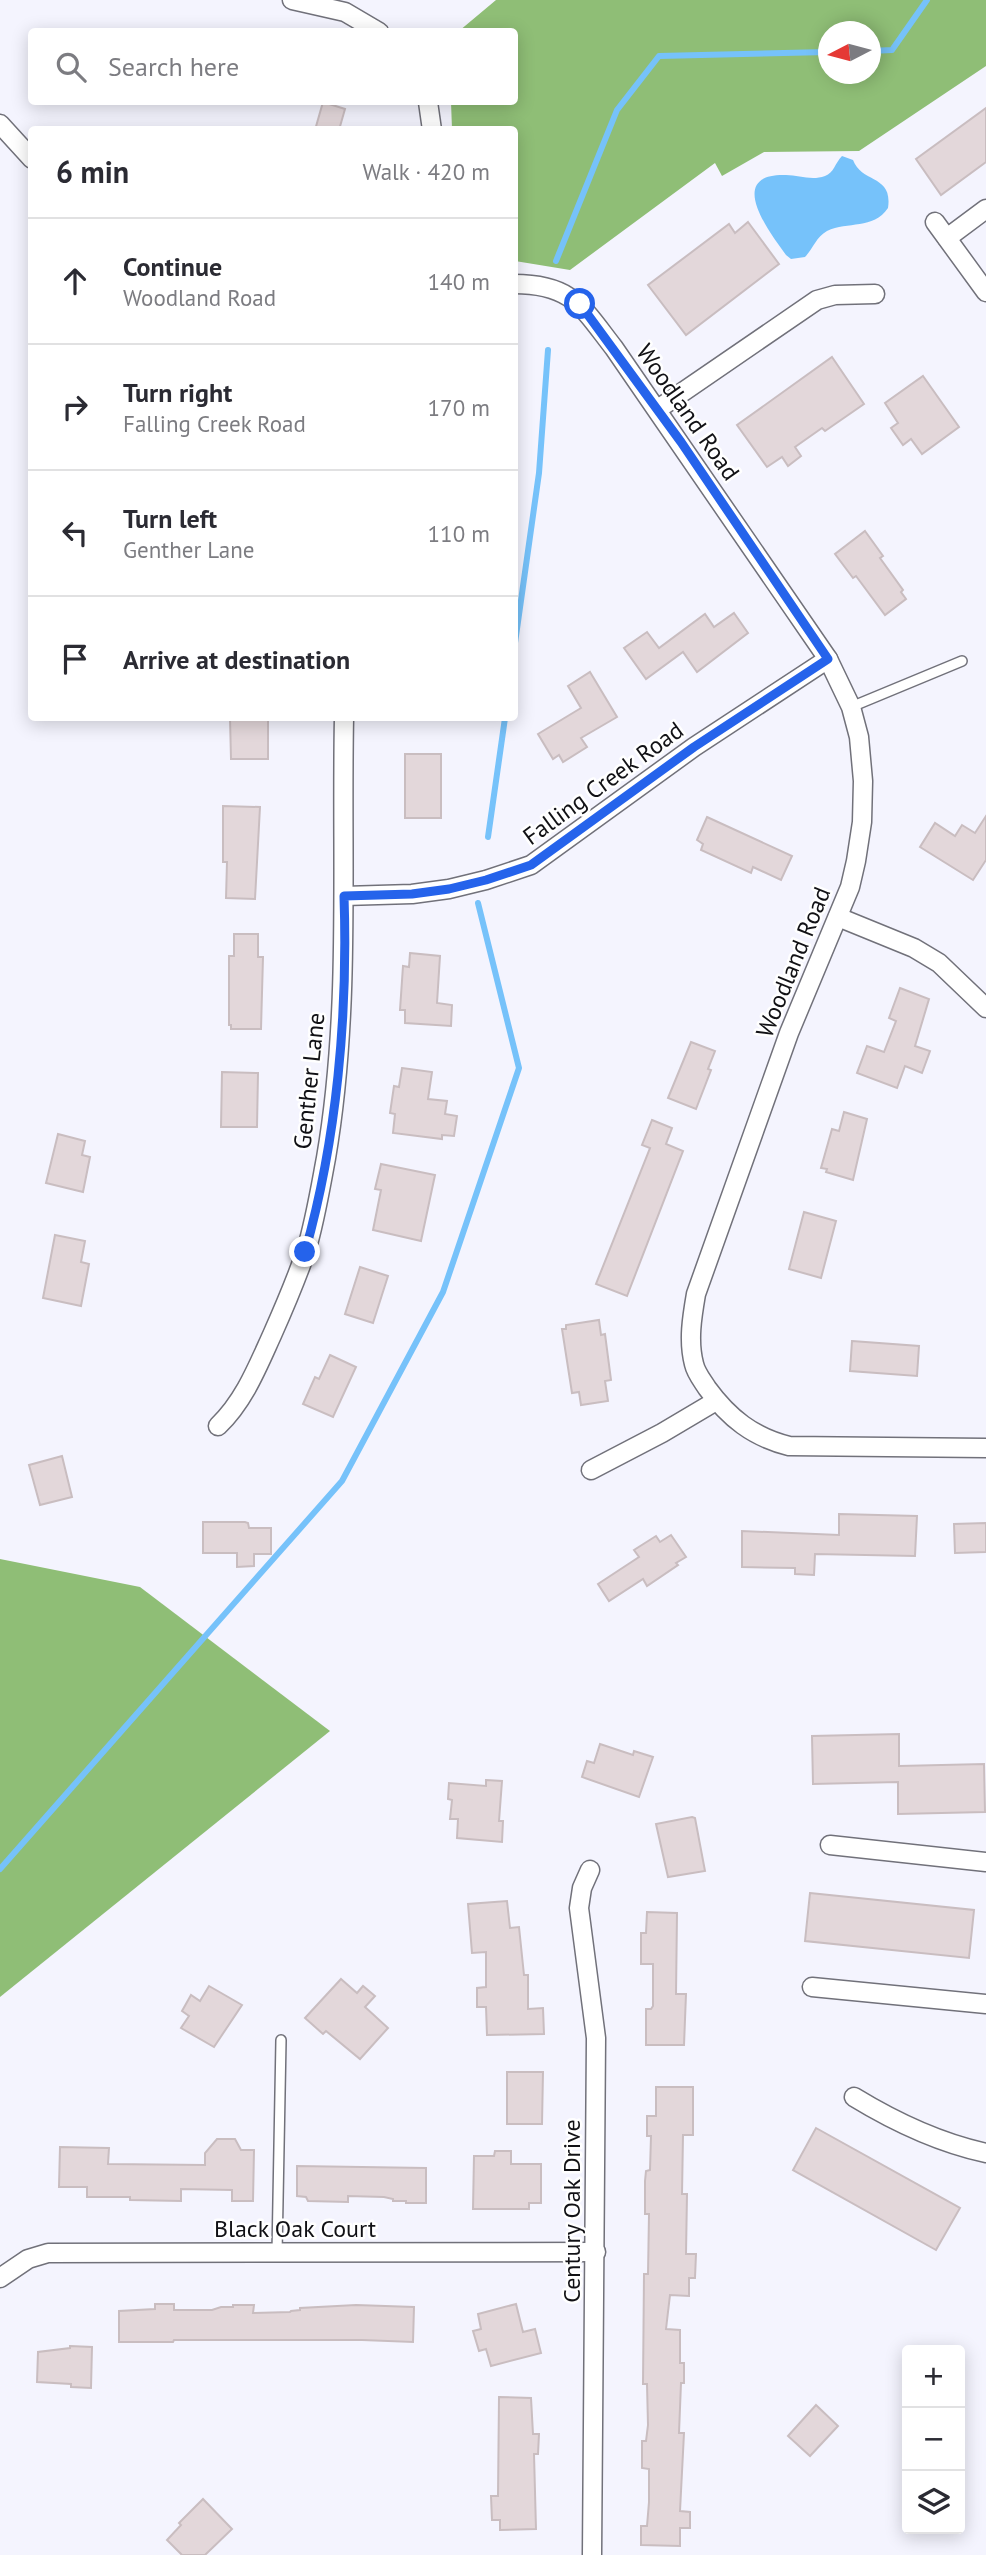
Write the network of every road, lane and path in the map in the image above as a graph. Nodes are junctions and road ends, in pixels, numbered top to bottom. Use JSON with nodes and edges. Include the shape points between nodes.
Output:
{"nodes":[{"id":1,"x":292,"y":0,"type":"edge"},
{"id":2,"x":372,"y":28,"type":"edge"},
{"id":3,"x":428,"y":105,"type":"edge"},
{"id":4,"x":0,"y":124,"type":"edge"},
{"id":5,"x":431,"y":126,"type":"edge"},
{"id":6,"x":28,"y":155,"type":"edge"},
{"id":7,"x":986,"y":209,"type":"edge"},
{"id":8,"x":935,"y":222,"type":"dead end"},
{"id":9,"x":947,"y":238,"type":"junction"},
{"id":10,"x":518,"y":284,"type":"edge"},
{"id":11,"x":986,"y":292,"type":"edge"},
{"id":12,"x":875,"y":294,"type":"dead end"},
{"id":13,"x":658,"y":409,"type":"junction"},
{"id":14,"x":828,"y":659,"type":"junction"},
{"id":15,"x":962,"y":661,"type":"dead end"},
{"id":16,"x":850,"y":707,"type":"junction"},
{"id":17,"x":344,"y":721,"type":"edge"},
{"id":18,"x":344,"y":896,"type":"junction"},
{"id":19,"x":838,"y":917,"type":"junction"},
{"id":20,"x":986,"y":1008,"type":"edge"},
{"id":21,"x":716,"y":1401,"type":"junction"},
{"id":22,"x":218,"y":1426,"type":"dead end"},
{"id":23,"x":986,"y":1448,"type":"edge"},
{"id":24,"x":591,"y":1470,"type":"dead end"},
{"id":25,"x":831,"y":1845,"type":"dead end"},
{"id":26,"x":986,"y":1862,"type":"edge"},
{"id":27,"x":590,"y":1870,"type":"dead end"},
{"id":28,"x":812,"y":1987,"type":"dead end"},
{"id":29,"x":986,"y":2004,"type":"edge"},
{"id":30,"x":281,"y":2040,"type":"dead end"},
{"id":31,"x":855,"y":2097,"type":"dead end"},
{"id":32,"x":986,"y":2153,"type":"edge"},
{"id":33,"x":596,"y":2252,"type":"junction"},
{"id":34,"x":277,"y":2253,"type":"junction"},
{"id":35,"x":0,"y":2278,"type":"edge"},
{"id":36,"x":592,"y":2555,"type":"edge"}],
"edges":[{"from":1,"to":2,"type":"street","via":[[345,12]]},
{"from":3,"to":5,"type":"street"},
{"from":4,"to":6,"type":"street"},
{"from":7,"to":9,"type":"street"},
{"from":8,"to":9,"type":"street"},
{"from":9,"to":11,"type":"street"},
{"from":10,"to":13,"type":"street","name":"Woodland Road","via":[[563,292],[580,304]]},
{"from":12,"to":13,"type":"street","via":[[817,300]]},
{"from":13,"to":14,"type":"street","name":"Woodland Road"},
{"from":14,"to":16,"type":"street","name":"Woodland Road"},
{"from":14,"to":18,"type":"street","name":"Falling Creek Road","via":[[694,747],[531,865],[449,889]]},
{"from":15,"to":16,"type":"lane"},
{"from":16,"to":19,"type":"street","name":"Woodland Road","via":[[859,737],[862,822],[853,874]]},
{"from":17,"to":18,"type":"street","name":"Genther Lane"},
{"from":18,"to":22,"type":"street","name":"Genther Lane","via":[[340,1055],[316,1213],[277,1323],[232,1412]]},
{"from":19,"to":20,"type":"street","via":[[939,963]]},
{"from":19,"to":21,"type":"street","name":"Woodland Road","via":[[789,1033],[696,1294],[691,1319],[694,1364]]},
{"from":21,"to":23,"type":"street","name":"Woodland Road","via":[[748,1431],[789,1446]]},
{"from":21,"to":24,"type":"street"},
{"from":25,"to":26,"type":"street"},
{"from":27,"to":33,"type":"street","name":"Century Oak Drive","via":[[579,1908],[596,2038]]},
{"from":28,"to":29,"type":"street"},
{"from":30,"to":34,"type":"lane"},
{"from":31,"to":32,"type":"street","via":[[912,2128]]},
{"from":33,"to":34,"type":"street","name":"Black Oak Court"},
{"from":33,"to":36,"type":"street","name":"Century Oak Drive"},
{"from":34,"to":35,"type":"street","name":"Black Oak Court","via":[[48,2253],[28,2259]]}]}
